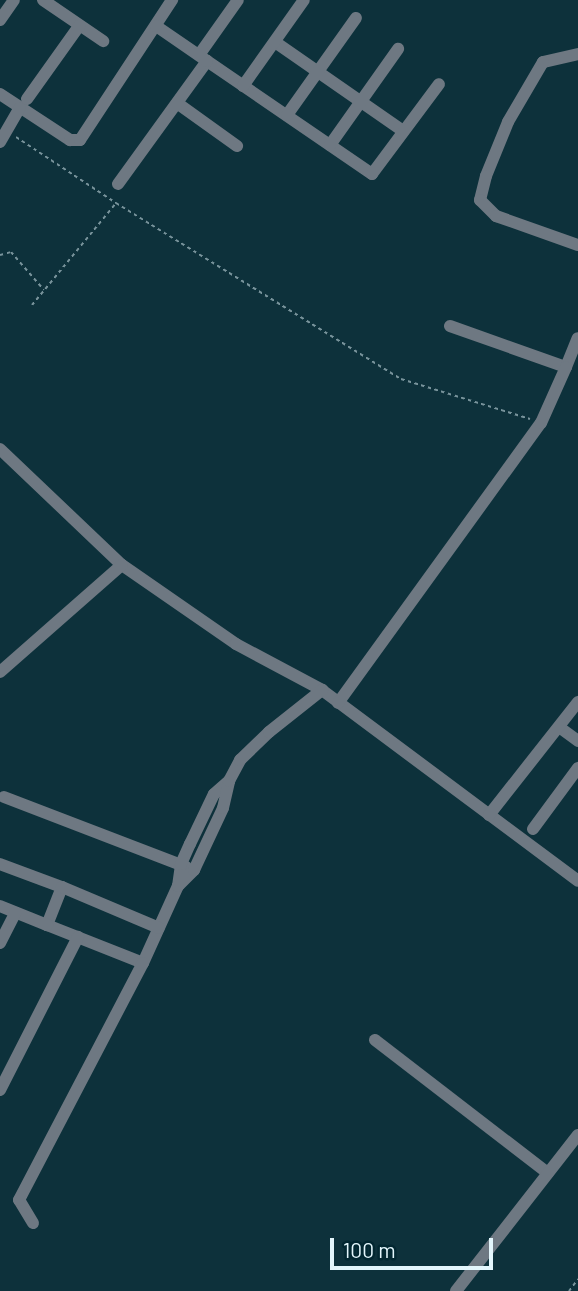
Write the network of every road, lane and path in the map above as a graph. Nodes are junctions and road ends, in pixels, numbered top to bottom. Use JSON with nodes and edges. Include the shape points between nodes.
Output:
{"nodes":[{"id":1,"x":14,"y":0,"type":"edge"},
{"id":2,"x":43,"y":0,"type":"edge"},
{"id":3,"x":172,"y":0,"type":"edge"},
{"id":4,"x":238,"y":0,"type":"edge"},
{"id":5,"x":304,"y":0,"type":"edge"},
{"id":6,"x":356,"y":18,"type":"dead end"},
{"id":7,"x":0,"y":20,"type":"edge"},
{"id":8,"x":79,"y":26,"type":"junction"},
{"id":9,"x":156,"y":26,"type":"junction"},
{"id":10,"x":103,"y":41,"type":"dead end"},
{"id":11,"x":275,"y":42,"type":"junction"},
{"id":12,"x":398,"y":49,"type":"dead end"},
{"id":13,"x":578,"y":54,"type":"edge"},
{"id":14,"x":203,"y":58,"type":"junction"},
{"id":15,"x":316,"y":72,"type":"junction"},
{"id":16,"x":439,"y":84,"type":"dead end"},
{"id":17,"x":243,"y":86,"type":"junction"},
{"id":18,"x":0,"y":94,"type":"edge"},
{"id":19,"x":177,"y":103,"type":"junction"},
{"id":20,"x":360,"y":103,"type":"junction"},
{"id":21,"x":24,"y":104,"type":"junction"},
{"id":22,"x":287,"y":115,"type":"junction"},
{"id":23,"x":403,"y":131,"type":"junction"},
{"id":24,"x":4,"y":136,"type":"edge"},
{"id":25,"x":330,"y":145,"type":"junction"},
{"id":26,"x":237,"y":146,"type":"dead end"},
{"id":27,"x":118,"y":184,"type":"dead end"},
{"id":28,"x":116,"y":203,"type":"junction"},
{"id":29,"x":578,"y":245,"type":"edge"},
{"id":30,"x":0,"y":255,"type":"edge"},
{"id":31,"x":44,"y":290,"type":"junction"},
{"id":32,"x":32,"y":305,"type":"dead end"},
{"id":33,"x":450,"y":326,"type":"dead end"},
{"id":34,"x":578,"y":338,"type":"edge"},
{"id":35,"x":566,"y":366,"type":"junction"},
{"id":36,"x":541,"y":423,"type":"junction"},
{"id":37,"x":0,"y":449,"type":"edge"},
{"id":38,"x":122,"y":565,"type":"junction"},
{"id":39,"x":0,"y":672,"type":"edge"},
{"id":40,"x":322,"y":690,"type":"junction"},
{"id":41,"x":338,"y":703,"type":"junction"},
{"id":42,"x":576,"y":710,"type":"edge"},
{"id":43,"x":559,"y":727,"type":"junction"},
{"id":44,"x":578,"y":741,"type":"edge"},
{"id":45,"x":578,"y":768,"type":"edge"},
{"id":46,"x":229,"y":781,"type":"junction"},
{"id":47,"x":4,"y":797,"type":"dead end"},
{"id":48,"x":489,"y":815,"type":"junction"},
{"id":49,"x":533,"y":829,"type":"dead end"},
{"id":50,"x":0,"y":863,"type":"edge"},
{"id":51,"x":181,"y":864,"type":"junction"},
{"id":52,"x":194,"y":870,"type":"junction"},
{"id":53,"x":578,"y":881,"type":"edge"},
{"id":54,"x":178,"y":886,"type":"junction"},
{"id":55,"x":62,"y":887,"type":"junction"},
{"id":56,"x":0,"y":906,"type":"edge"},
{"id":57,"x":15,"y":913,"type":"junction"},
{"id":58,"x":47,"y":925,"type":"junction"},
{"id":59,"x":159,"y":928,"type":"junction"},
{"id":60,"x":78,"y":937,"type":"junction"},
{"id":61,"x":0,"y":943,"type":"edge"},
{"id":62,"x":143,"y":963,"type":"junction"},
{"id":63,"x":375,"y":1040,"type":"dead end"},
{"id":64,"x":0,"y":1090,"type":"edge"},
{"id":65,"x":578,"y":1135,"type":"edge"},
{"id":66,"x":548,"y":1173,"type":"junction"},
{"id":67,"x":33,"y":1223,"type":"dead end"},
{"id":68,"x":578,"y":1279,"type":"edge"},
{"id":69,"x":456,"y":1291,"type":"edge"},
{"id":70,"x":569,"y":1291,"type":"edge"}],
"edges":[{"from":1,"to":7,"type":"street"},
{"from":2,"to":8,"type":"street"},
{"from":3,"to":9,"type":"street"},
{"from":4,"to":14,"type":"street"},
{"from":5,"to":11,"type":"street"},
{"from":6,"to":15,"type":"street"},
{"from":8,"to":10,"type":"street"},
{"from":8,"to":21,"type":"street"},
{"from":9,"to":14,"type":"street"},
{"from":9,"to":21,"type":"street","via":[[80,140],[70,140]]},
{"from":11,"to":15,"type":"street"},
{"from":11,"to":17,"type":"street"},
{"from":12,"to":20,"type":"street"},
{"from":13,"to":29,"type":"street","via":[[543,62],[508,122],[480,200],[496,216]]},
{"from":14,"to":17,"type":"street"},
{"from":14,"to":19,"type":"street"},
{"from":15,"to":20,"type":"street"},
{"from":15,"to":22,"type":"street"},
{"from":16,"to":23,"type":"street"},
{"from":17,"to":22,"type":"street"},
{"from":18,"to":21,"type":"street"},
{"from":19,"to":26,"type":"street"},
{"from":19,"to":27,"type":"street"},
{"from":20,"to":23,"type":"street"},
{"from":20,"to":25,"type":"street"},
{"from":21,"to":24,"type":"street"},
{"from":22,"to":25,"type":"street"},
{"from":23,"to":25,"type":"street","via":[[372,174]]},
{"from":24,"to":28,"type":"path"},
{"from":28,"to":31,"type":"path"},
{"from":28,"to":36,"type":"path","via":[[401,379]]},
{"from":30,"to":31,"type":"path","via":[[11,252]]},
{"from":31,"to":32,"type":"path"},
{"from":33,"to":35,"type":"street"},
{"from":34,"to":35,"type":"street"},
{"from":35,"to":36,"type":"street"},
{"from":36,"to":41,"type":"street"},
{"from":37,"to":38,"type":"street"},
{"from":38,"to":39,"type":"street"},
{"from":38,"to":40,"type":"street","via":[[236,644]]},
{"from":40,"to":41,"type":"street"},
{"from":40,"to":46,"type":"street","via":[[240,760]]},
{"from":41,"to":48,"type":"street"},
{"from":42,"to":43,"type":"street"},
{"from":43,"to":44,"type":"street"},
{"from":43,"to":48,"type":"street"},
{"from":45,"to":49,"type":"street"},
{"from":46,"to":51,"type":"street","via":[[214,794]]},
{"from":46,"to":52,"type":"street","via":[[223,808]]},
{"from":47,"to":51,"type":"street"},
{"from":48,"to":53,"type":"street"},
{"from":50,"to":55,"type":"street"},
{"from":51,"to":52,"type":"street"},
{"from":51,"to":54,"type":"street"},
{"from":52,"to":54,"type":"street"},
{"from":54,"to":59,"type":"street"},
{"from":55,"to":58,"type":"street"},
{"from":55,"to":59,"type":"street"},
{"from":56,"to":57,"type":"street"},
{"from":57,"to":58,"type":"street"},
{"from":57,"to":61,"type":"street"},
{"from":58,"to":60,"type":"street"},
{"from":59,"to":62,"type":"street"},
{"from":60,"to":62,"type":"street"},
{"from":60,"to":64,"type":"street"},
{"from":62,"to":67,"type":"street","via":[[19,1200]]},
{"from":63,"to":66,"type":"street"},
{"from":65,"to":66,"type":"street"},
{"from":66,"to":69,"type":"street"},
{"from":68,"to":70,"type":"path"}]}
